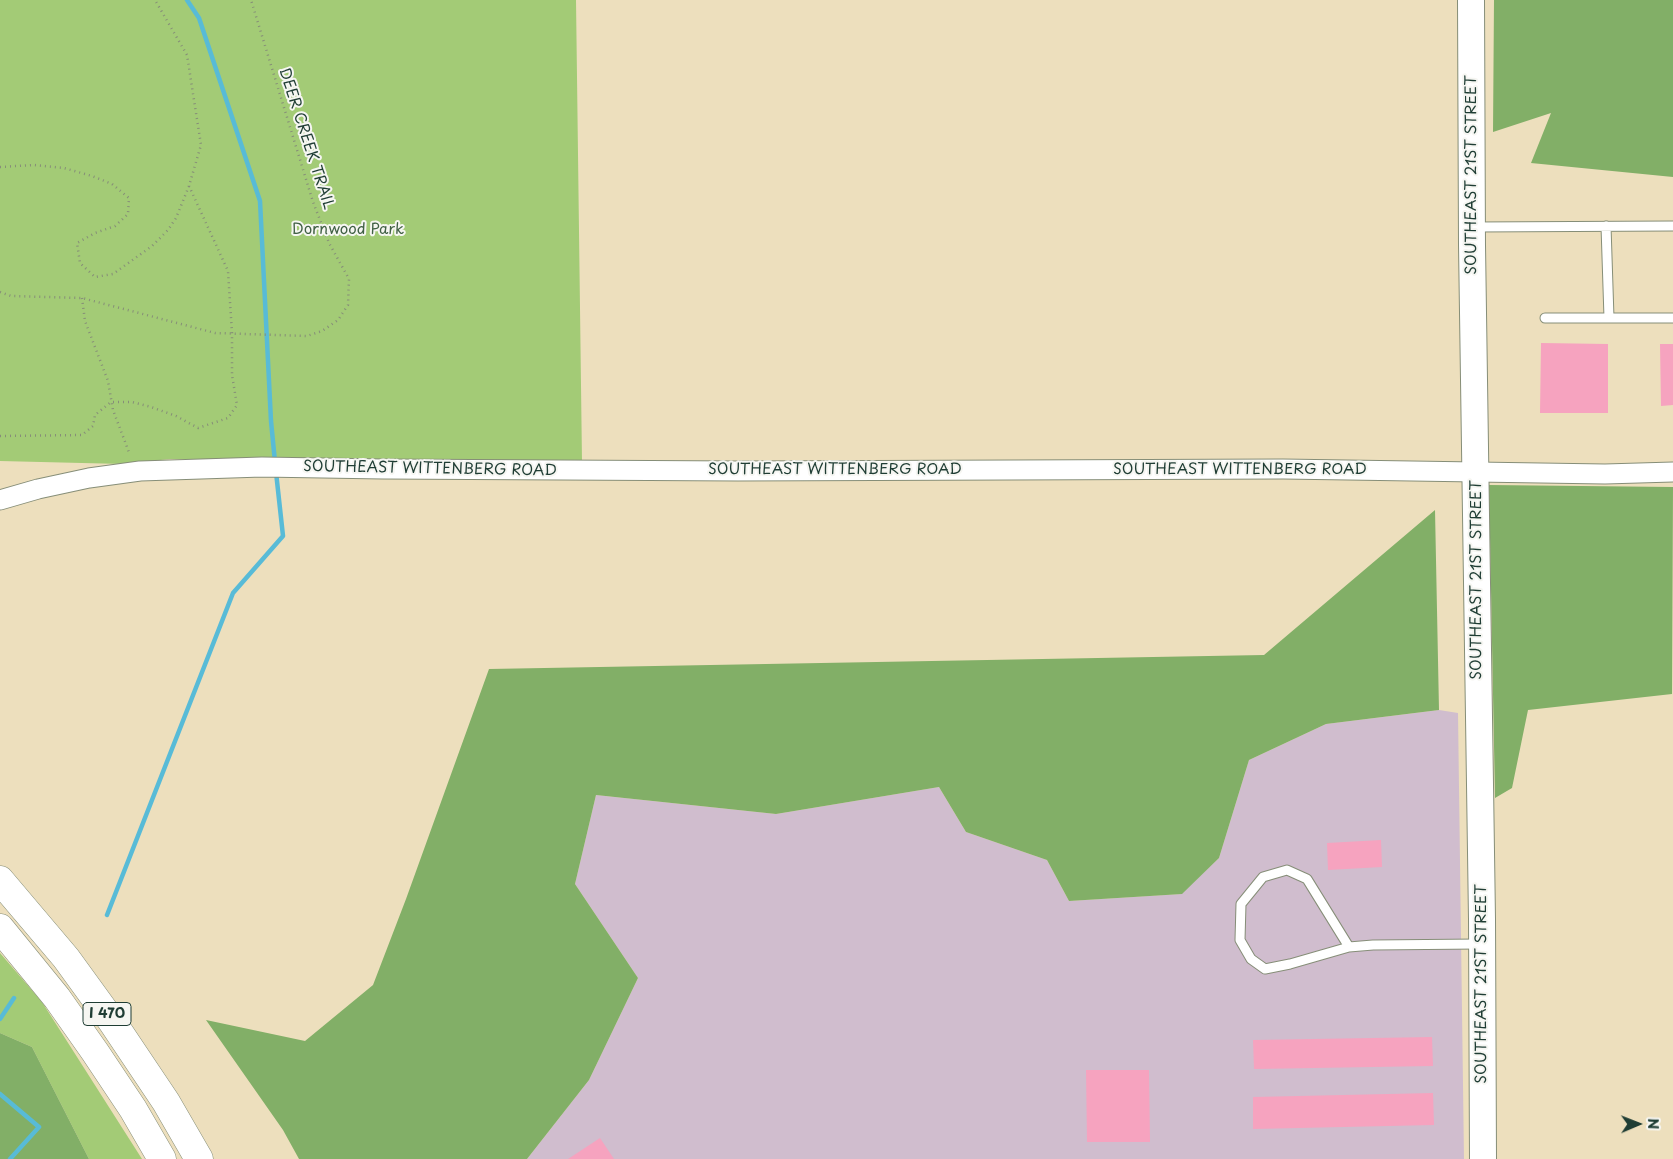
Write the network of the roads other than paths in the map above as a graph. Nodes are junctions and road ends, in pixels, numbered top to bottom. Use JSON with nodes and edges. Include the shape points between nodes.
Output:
{"nodes":[{"id":1,"x":1471,"y":0,"type":"edge"},
{"id":2,"x":1606,"y":226,"type":"junction"},
{"id":3,"x":1673,"y":226,"type":"edge"},
{"id":4,"x":1472,"y":227,"type":"junction"},
{"id":5,"x":1546,"y":318,"type":"dead end"},
{"id":6,"x":1609,"y":318,"type":"junction"},
{"id":7,"x":1673,"y":318,"type":"edge"},
{"id":8,"x":1476,"y":472,"type":"junction"},
{"id":9,"x":1673,"y":472,"type":"edge"},
{"id":10,"x":0,"y":500,"type":"edge"},
{"id":11,"x":0,"y":880,"type":"edge"},
{"id":12,"x":0,"y":928,"type":"edge"},
{"id":13,"x":1482,"y":944,"type":"junction"},
{"id":14,"x":1348,"y":947,"type":"junction"},
{"id":15,"x":162,"y":1159,"type":"edge"},
{"id":16,"x":199,"y":1159,"type":"edge"},
{"id":17,"x":1483,"y":1159,"type":"edge"}],
"edges":[{"from":1,"to":4,"type":"street","name":"SOUTHEAST 21ST STREET"},
{"from":2,"to":3,"type":"lane"},
{"from":2,"to":4,"type":"lane"},
{"from":2,"to":6,"type":"lane"},
{"from":4,"to":8,"type":"street","name":"SOUTHEAST 21ST STREET"},
{"from":5,"to":6,"type":"lane"},
{"from":6,"to":7,"type":"lane"},
{"from":8,"to":9,"type":"street","name":"SOUTHEAST WITTENBERG ROAD"},
{"from":8,"to":10,"type":"street","name":"SOUTHEAST WITTENBERG ROAD","via":[[272,467],[140,471],[89,478]]},
{"from":8,"to":13,"type":"street","name":"SOUTHEAST 21ST STREET"},
{"from":11,"to":16,"type":"highway","number":"I 470","via":[[66,958],[111,1020],[166,1102]]},
{"from":12,"to":15,"type":"highway","number":"I 470","via":[[57,998],[95,1052]]},
{"from":13,"to":14,"type":"lane"},
{"from":13,"to":17,"type":"street","name":"SOUTHEAST 21ST STREET"},
{"from":14,"to":14,"type":"lane","via":[[1265,969],[1251,958],[1240,940],[1241,904],[1263,878],[1287,870],[1307,879]]}]}
